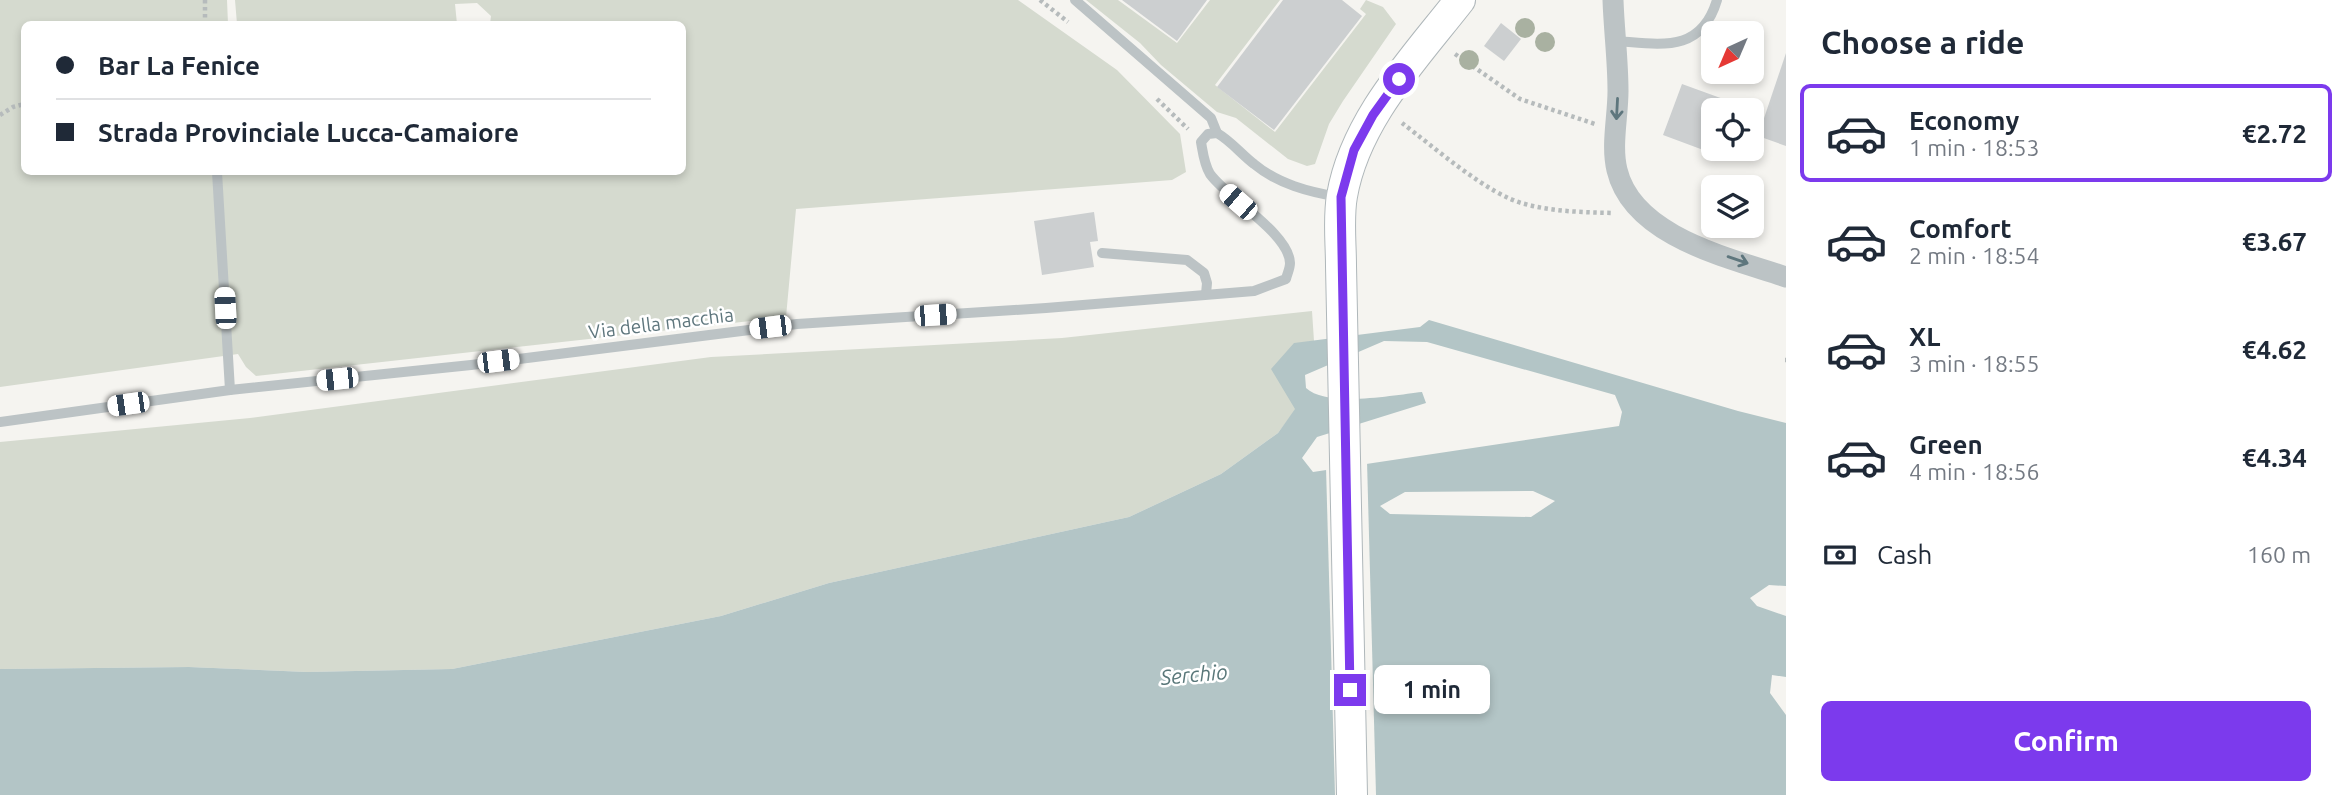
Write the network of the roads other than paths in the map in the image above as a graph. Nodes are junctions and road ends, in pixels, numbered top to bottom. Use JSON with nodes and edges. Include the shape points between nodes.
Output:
{"nodes":[{"id":1,"x":1075,"y":0,"type":"edge"},
{"id":2,"x":1091,"y":0,"type":"edge"},
{"id":3,"x":1596,"y":0,"type":"edge"},
{"id":4,"x":1717,"y":0,"type":"edge"},
{"id":5,"x":1451,"y":6,"type":"edge"},
{"id":6,"x":1613,"y":9,"type":"edge"},
{"id":7,"x":1095,"y":16,"type":"junction"},
{"id":8,"x":1615,"y":41,"type":"junction"},
{"id":9,"x":1217,"y":132,"type":"junction"},
{"id":10,"x":217,"y":175,"type":"edge"},
{"id":11,"x":1341,"y":197,"type":"junction"},
{"id":12,"x":1102,"y":253,"type":"dead end"},
{"id":13,"x":1786,"y":277,"type":"edge"},
{"id":14,"x":1206,"y":294,"type":"junction"},
{"id":15,"x":230,"y":390,"type":"junction"},
{"id":16,"x":0,"y":422,"type":"edge"},
{"id":17,"x":1352,"y":795,"type":"edge"}],
"edges":[{"from":1,"to":7,"type":"lane"},
{"from":2,"to":7,"type":"lane"},
{"from":3,"to":6,"type":"street"},
{"from":4,"to":8,"type":"lane","via":[[1712,16],[1694,37],[1674,44]]},
{"from":5,"to":11,"type":"main road","via":[[1373,115],[1354,150]]},
{"from":6,"to":8,"type":"street"},
{"from":7,"to":9,"type":"lane","via":[[1211,118]]},
{"from":8,"to":13,"type":"street","one_way":true,"via":[[1618,171],[1629,196],[1661,228]]},
{"from":9,"to":11,"type":"lane","via":[[1281,183]]},
{"from":9,"to":14,"type":"lane","name":"Via della macchia","via":[[1201,142],[1205,164],[1225,191],[1282,244],[1290,266],[1286,279],[1271,286]]},
{"from":10,"to":15,"type":"lane"},
{"from":11,"to":17,"type":"main road"},
{"from":12,"to":14,"type":"lane","via":[[1187,260],[1204,273]]},
{"from":14,"to":15,"type":"lane","name":"Via della macchia","via":[[797,324]]},
{"from":15,"to":16,"type":"lane","name":"Via della macchia"}]}
